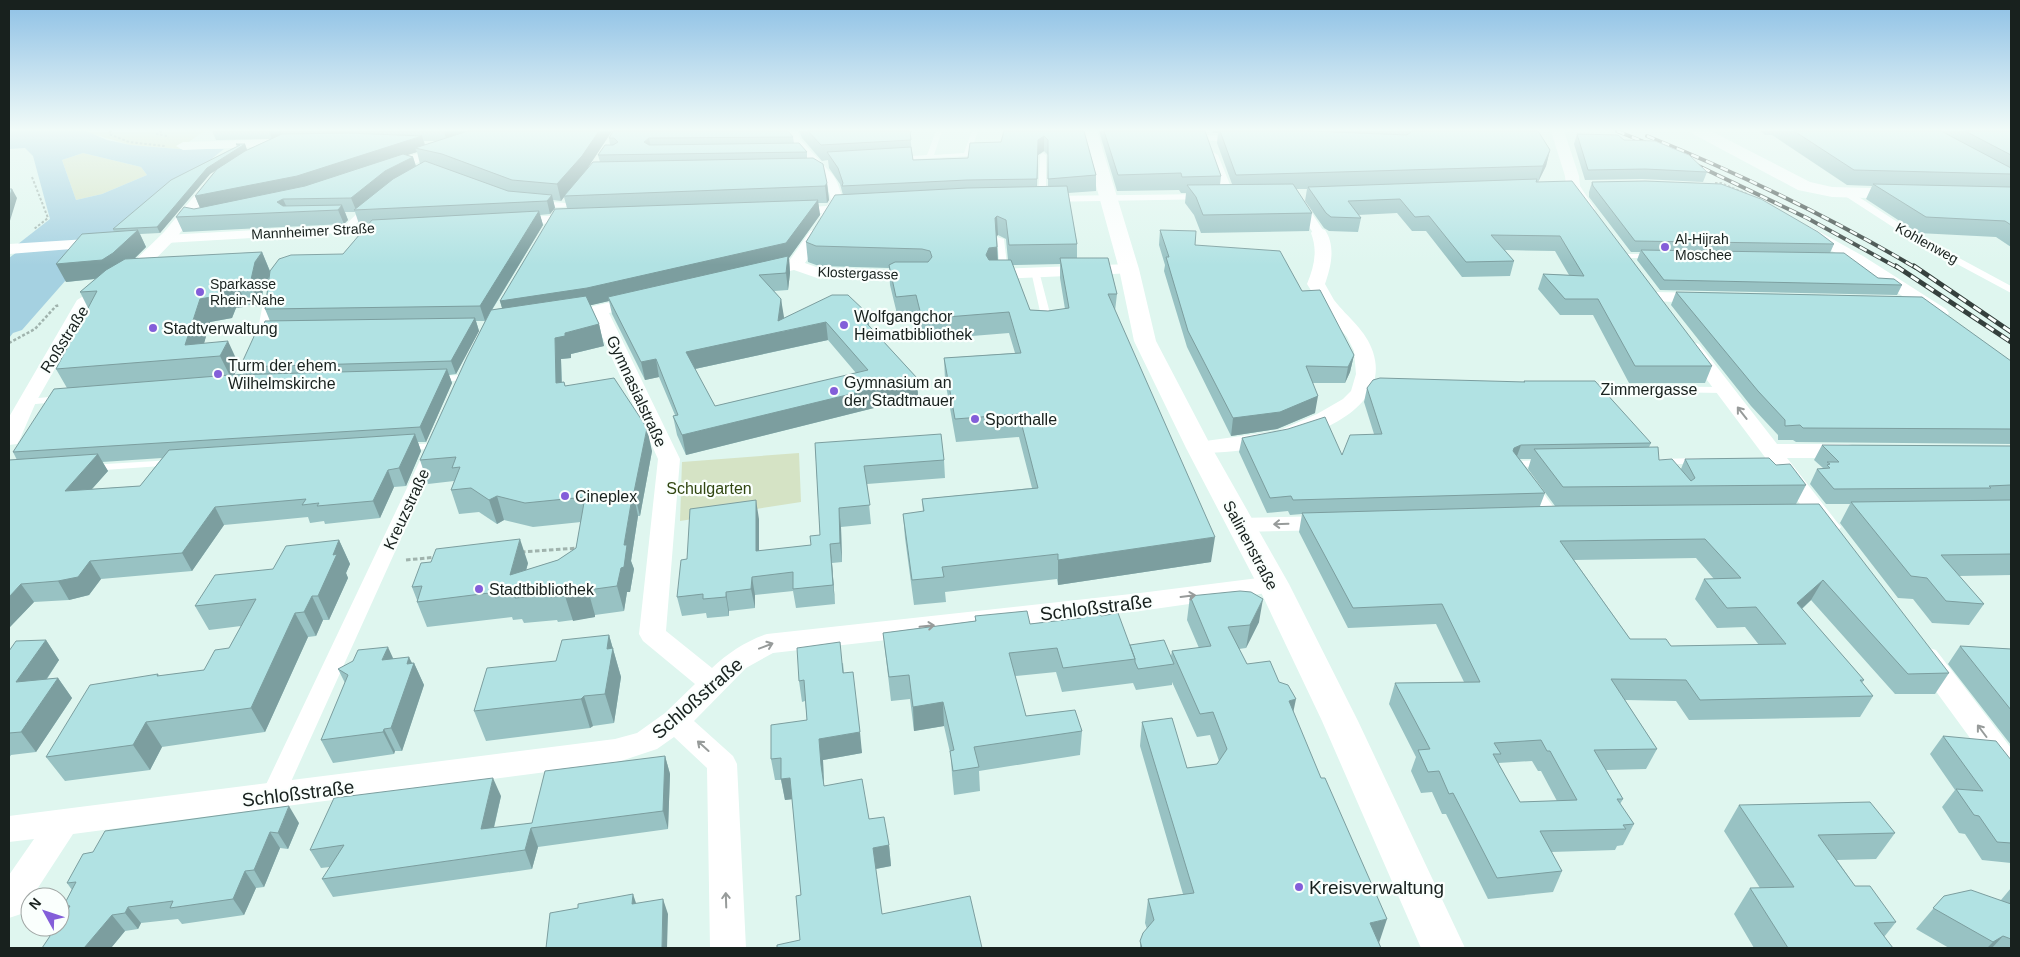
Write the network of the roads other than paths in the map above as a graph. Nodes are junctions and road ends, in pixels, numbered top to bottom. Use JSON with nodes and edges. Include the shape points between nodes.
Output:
{"nodes":[{"id":1,"x":222,"y":176,"type":"edge"},
{"id":2,"x":827,"y":176,"type":"edge"},
{"id":3,"x":1043,"y":176,"type":"edge"},
{"id":4,"x":1101,"y":176,"type":"edge"},
{"id":5,"x":1224,"y":176,"type":"edge"},
{"id":6,"x":1572,"y":176,"type":"edge"},
{"id":7,"x":1783,"y":176,"type":"edge"},
{"id":8,"x":1592,"y":185,"type":"edge"},
{"id":9,"x":1567,"y":186,"type":"junction"},
{"id":10,"x":1845,"y":192,"type":"junction"},
{"id":11,"x":576,"y":193,"type":"edge"},
{"id":12,"x":1923,"y":194,"type":"edge"},
{"id":13,"x":1294,"y":196,"type":"edge"},
{"id":14,"x":1042,"y":199,"type":"junction"},
{"id":15,"x":377,"y":200,"type":"edge"},
{"id":16,"x":1026,"y":200,"type":"edge"},
{"id":17,"x":1108,"y":200,"type":"junction"},
{"id":18,"x":532,"y":202,"type":"edge"},
{"id":19,"x":566,"y":205,"type":"junction"},
{"id":20,"x":860,"y":207,"type":"edge"},
{"id":21,"x":830,"y":210,"type":"junction"},
{"id":22,"x":782,"y":212,"type":"edge"},
{"id":23,"x":344,"y":215,"type":"edge"},
{"id":24,"x":360,"y":216,"type":"junction"},
{"id":25,"x":584,"y":218,"type":"edge"},
{"id":26,"x":554,"y":219,"type":"junction"},
{"id":27,"x":1792,"y":221,"type":"edge"},
{"id":28,"x":506,"y":222,"type":"edge"},
{"id":29,"x":1600,"y":225,"type":"edge"},
{"id":30,"x":399,"y":227,"type":"edge"},
{"id":31,"x":346,"y":229,"type":"junction"},
{"id":32,"x":1319,"y":233,"type":"joint"},
{"id":33,"x":816,"y":234,"type":"joint"},
{"id":34,"x":544,"y":236,"type":"edge"},
{"id":35,"x":166,"y":239,"type":"junction"},
{"id":36,"x":1000,"y":239,"type":"edge"},
{"id":37,"x":145,"y":240,"type":"dead end"},
{"id":38,"x":1611,"y":240,"type":"edge"},
{"id":39,"x":117,"y":242,"type":"edge"},
{"id":40,"x":9,"y":249,"type":"edge"},
{"id":41,"x":1623,"y":256,"type":"junction"},
{"id":42,"x":1662,"y":256,"type":"edge"},
{"id":43,"x":1838,"y":259,"type":"edge"},
{"id":44,"x":1857,"y":259,"type":"junction"},
{"id":45,"x":795,"y":265,"type":"junction"},
{"id":46,"x":1129,"y":269,"type":"junction"},
{"id":47,"x":1035,"y":271,"type":"junction"},
{"id":48,"x":1000,"y":274,"type":"joint"},
{"id":49,"x":148,"y":275,"type":"edge"},
{"id":50,"x":129,"y":276,"type":"junction"},
{"id":51,"x":748,"y":276,"type":"edge"},
{"id":52,"x":923,"y":276,"type":"edge"},
{"id":53,"x":270,"y":285,"type":"edge"},
{"id":54,"x":1646,"y":286,"type":"junction"},
{"id":55,"x":2011,"y":290,"type":"edge"},
{"id":56,"x":654,"y":298,"type":"edge"},
{"id":57,"x":1724,"y":299,"type":"edge"},
{"id":58,"x":1889,"y":302,"type":"edge"},
{"id":59,"x":1927,"y":303,"type":"junction"},
{"id":60,"x":1666,"y":313,"type":"edge"},
{"id":61,"x":1950,"y":320,"type":"edge"},
{"id":62,"x":1048,"y":327,"type":"edge"},
{"id":63,"x":1683,"y":336,"type":"edge"},
{"id":64,"x":252,"y":353,"type":"edge"},
{"id":65,"x":473,"y":360,"type":"edge"},
{"id":66,"x":464,"y":378,"type":"junction"},
{"id":67,"x":424,"y":379,"type":"edge"},
{"id":68,"x":1578,"y":389,"type":"edge"},
{"id":69,"x":1724,"y":390,"type":"junction"},
{"id":70,"x":456,"y":395,"type":"edge"},
{"id":71,"x":74,"y":398,"type":"edge"},
{"id":72,"x":26,"y":402,"type":"junction"},
{"id":73,"x":442,"y":429,"type":"edge"},
{"id":74,"x":9,"y":439,"type":"edge"},
{"id":75,"x":435,"y":446,"type":"junction"},
{"id":76,"x":1199,"y":448,"type":"junction"},
{"id":77,"x":394,"y":449,"type":"edge"},
{"id":78,"x":1872,"y":451,"type":"edge"},
{"id":79,"x":1772,"y":457,"type":"junction"},
{"id":80,"x":1710,"y":461,"type":"edge"},
{"id":81,"x":186,"y":462,"type":"edge"},
{"id":82,"x":1651,"y":462,"type":"edge"},
{"id":83,"x":1555,"y":463,"type":"edge"},
{"id":84,"x":78,"y":468,"type":"edge"},
{"id":85,"x":1790,"y":515,"type":"edge"},
{"id":86,"x":1820,"y":515,"type":"junction"},
{"id":87,"x":1849,"y":515,"type":"dead end"},
{"id":88,"x":1564,"y":516,"type":"joint"},
{"id":89,"x":1524,"y":517,"type":"edge"},
{"id":90,"x":1354,"y":522,"type":"edge"},
{"id":91,"x":1241,"y":525,"type":"junction"},
{"id":92,"x":1844,"y":547,"type":"edge"},
{"id":93,"x":1273,"y":584,"type":"junction"},
{"id":94,"x":1910,"y":635,"type":"edge"},
{"id":95,"x":712,"y":683,"type":"junction"},
{"id":96,"x":675,"y":721,"type":"junction"},
{"id":97,"x":2011,"y":770,"type":"edge"},
{"id":98,"x":273,"y":795,"type":"junction"},
{"id":99,"x":62,"y":824,"type":"junction"},
{"id":100,"x":9,"y":830,"type":"edge"},
{"id":101,"x":9,"y":903,"type":"edge"},
{"id":102,"x":728,"y":948,"type":"edge"},
{"id":103,"x":1443,"y":948,"type":"edge"}],
"edges":[{"from":1,"to":35,"type":"street","name":"Roßstraße","via":[[209,186],[193,216]]},
{"from":2,"to":21,"type":"street","via":[[837,200]]},
{"from":3,"to":14,"type":"lane"},
{"from":4,"to":17,"type":"main road","name":"Salinenstraße"},
{"from":5,"to":17,"type":"street","via":[[1233,197]]},
{"from":6,"to":9,"type":"street"},
{"from":7,"to":10,"type":"main road","via":[[1804,186]]},
{"from":8,"to":9,"type":"street"},
{"from":9,"to":29,"type":"street"},
{"from":10,"to":12,"type":"main road"},
{"from":10,"to":55,"type":"lane","name":"Kohlenweg","via":[[1918,240]]},
{"from":11,"to":19,"type":"street"},
{"from":13,"to":32,"type":"street"},
{"from":14,"to":16,"type":"street"},
{"from":14,"to":17,"type":"street"},
{"from":15,"to":24,"type":"lane"},
{"from":17,"to":46,"type":"main road","name":"Salinenstraße"},
{"from":18,"to":19,"type":"lane"},
{"from":19,"to":26,"type":"street"},
{"from":20,"to":21,"type":"street"},
{"from":21,"to":22,"type":"street"},
{"from":21,"to":33,"type":"street"},
{"from":23,"to":24,"type":"lane"},
{"from":24,"to":31,"type":"lane"},
{"from":25,"to":26,"type":"street"},
{"from":26,"to":28,"type":"street"},
{"from":26,"to":34,"type":"street"},
{"from":27,"to":44,"type":"street"},
{"from":30,"to":31,"type":"street","name":"Mannheimer Straße"},
{"from":31,"to":35,"type":"street","name":"Mannheimer Straße"},
{"from":32,"to":76,"type":"street","via":[[1323,241],[1324,264],[1316,284],[1360,343],[1366,362],[1368,388],[1319,423],[1277,438]]},
{"from":33,"to":45,"type":"street"},
{"from":35,"to":37,"type":"street","name":"Mannheimer Straße"},
{"from":35,"to":50,"type":"street","name":"Roßstraße"},
{"from":36,"to":48,"type":"lane"},
{"from":38,"to":41,"type":"street"},
{"from":39,"to":40,"type":"street"},
{"from":41,"to":42,"type":"lane"},
{"from":41,"to":54,"type":"street"},
{"from":43,"to":44,"type":"lane"},
{"from":44,"to":59,"type":"street"},
{"from":45,"to":51,"type":"street"},
{"from":45,"to":52,"type":"street","name":"Klostergasse","via":[[817,273]]},
{"from":46,"to":47,"type":"street"},
{"from":46,"to":76,"type":"main road","name":"Salinenstraße","via":[[1145,341]]},
{"from":47,"to":48,"type":"street"},
{"from":47,"to":62,"type":"lane"},
{"from":49,"to":50,"type":"street"},
{"from":50,"to":72,"type":"street","name":"Roßstraße","via":[[83,304]]},
{"from":53,"to":64,"type":"lane","via":[[268,329]]},
{"from":54,"to":57,"type":"street"},
{"from":54,"to":60,"type":"street"},
{"from":56,"to":95,"type":"street","name":"Gymnasialstraße","via":[[594,311],[669,459],[652,634]]},
{"from":58,"to":59,"type":"street"},
{"from":59,"to":61,"type":"street"},
{"from":63,"to":69,"type":"street"},
{"from":65,"to":66,"type":"street"},
{"from":66,"to":67,"type":"lane"},
{"from":66,"to":70,"type":"street"},
{"from":68,"to":69,"type":"lane","name":"Zimmergasse"},
{"from":79,"to":69,"type":"street","one_way":true},
{"from":71,"to":72,"type":"lane"},
{"from":72,"to":74,"type":"street","name":"Roßstraße"},
{"from":73,"to":75,"type":"street","name":"Kreuzstraße"},
{"from":75,"to":77,"type":"lane"},
{"from":75,"to":98,"type":"street","name":"Kreuzstraße"},
{"from":76,"to":91,"type":"main road","name":"Salinenstraße"},
{"from":78,"to":79,"type":"street"},
{"from":79,"to":86,"type":"street"},
{"from":80,"to":82,"type":"lane"},
{"from":81,"to":84,"type":"lane"},
{"from":83,"to":88,"type":"lane","via":[[1516,464]]},
{"from":85,"to":86,"type":"street"},
{"from":86,"to":87,"type":"street"},
{"from":86,"to":92,"type":"street"},
{"from":88,"to":89,"type":"street"},
{"from":90,"to":91,"type":"street","one_way":true},
{"from":91,"to":93,"type":"main road","name":"Salinenstraße"},
{"from":95,"to":93,"type":"street","name":"Schloßstraße","one_way":true,"via":[[736,661],[768,644]]},
{"from":93,"to":103,"type":"main road","name":"Salinenstraße","via":[[1340,721]]},
{"from":97,"to":94,"type":"street","one_way":true},
{"from":95,"to":96,"type":"street","name":"Schloßstraße"},
{"from":96,"to":98,"type":"street","name":"Schloßstraße","via":[[647,741],[615,751]]},
{"from":102,"to":96,"type":"street","one_way":true,"via":[[722,764]]},
{"from":98,"to":99,"type":"street","name":"Schloßstraße"},
{"from":99,"to":100,"type":"street"},
{"from":99,"to":101,"type":"street"}]}
